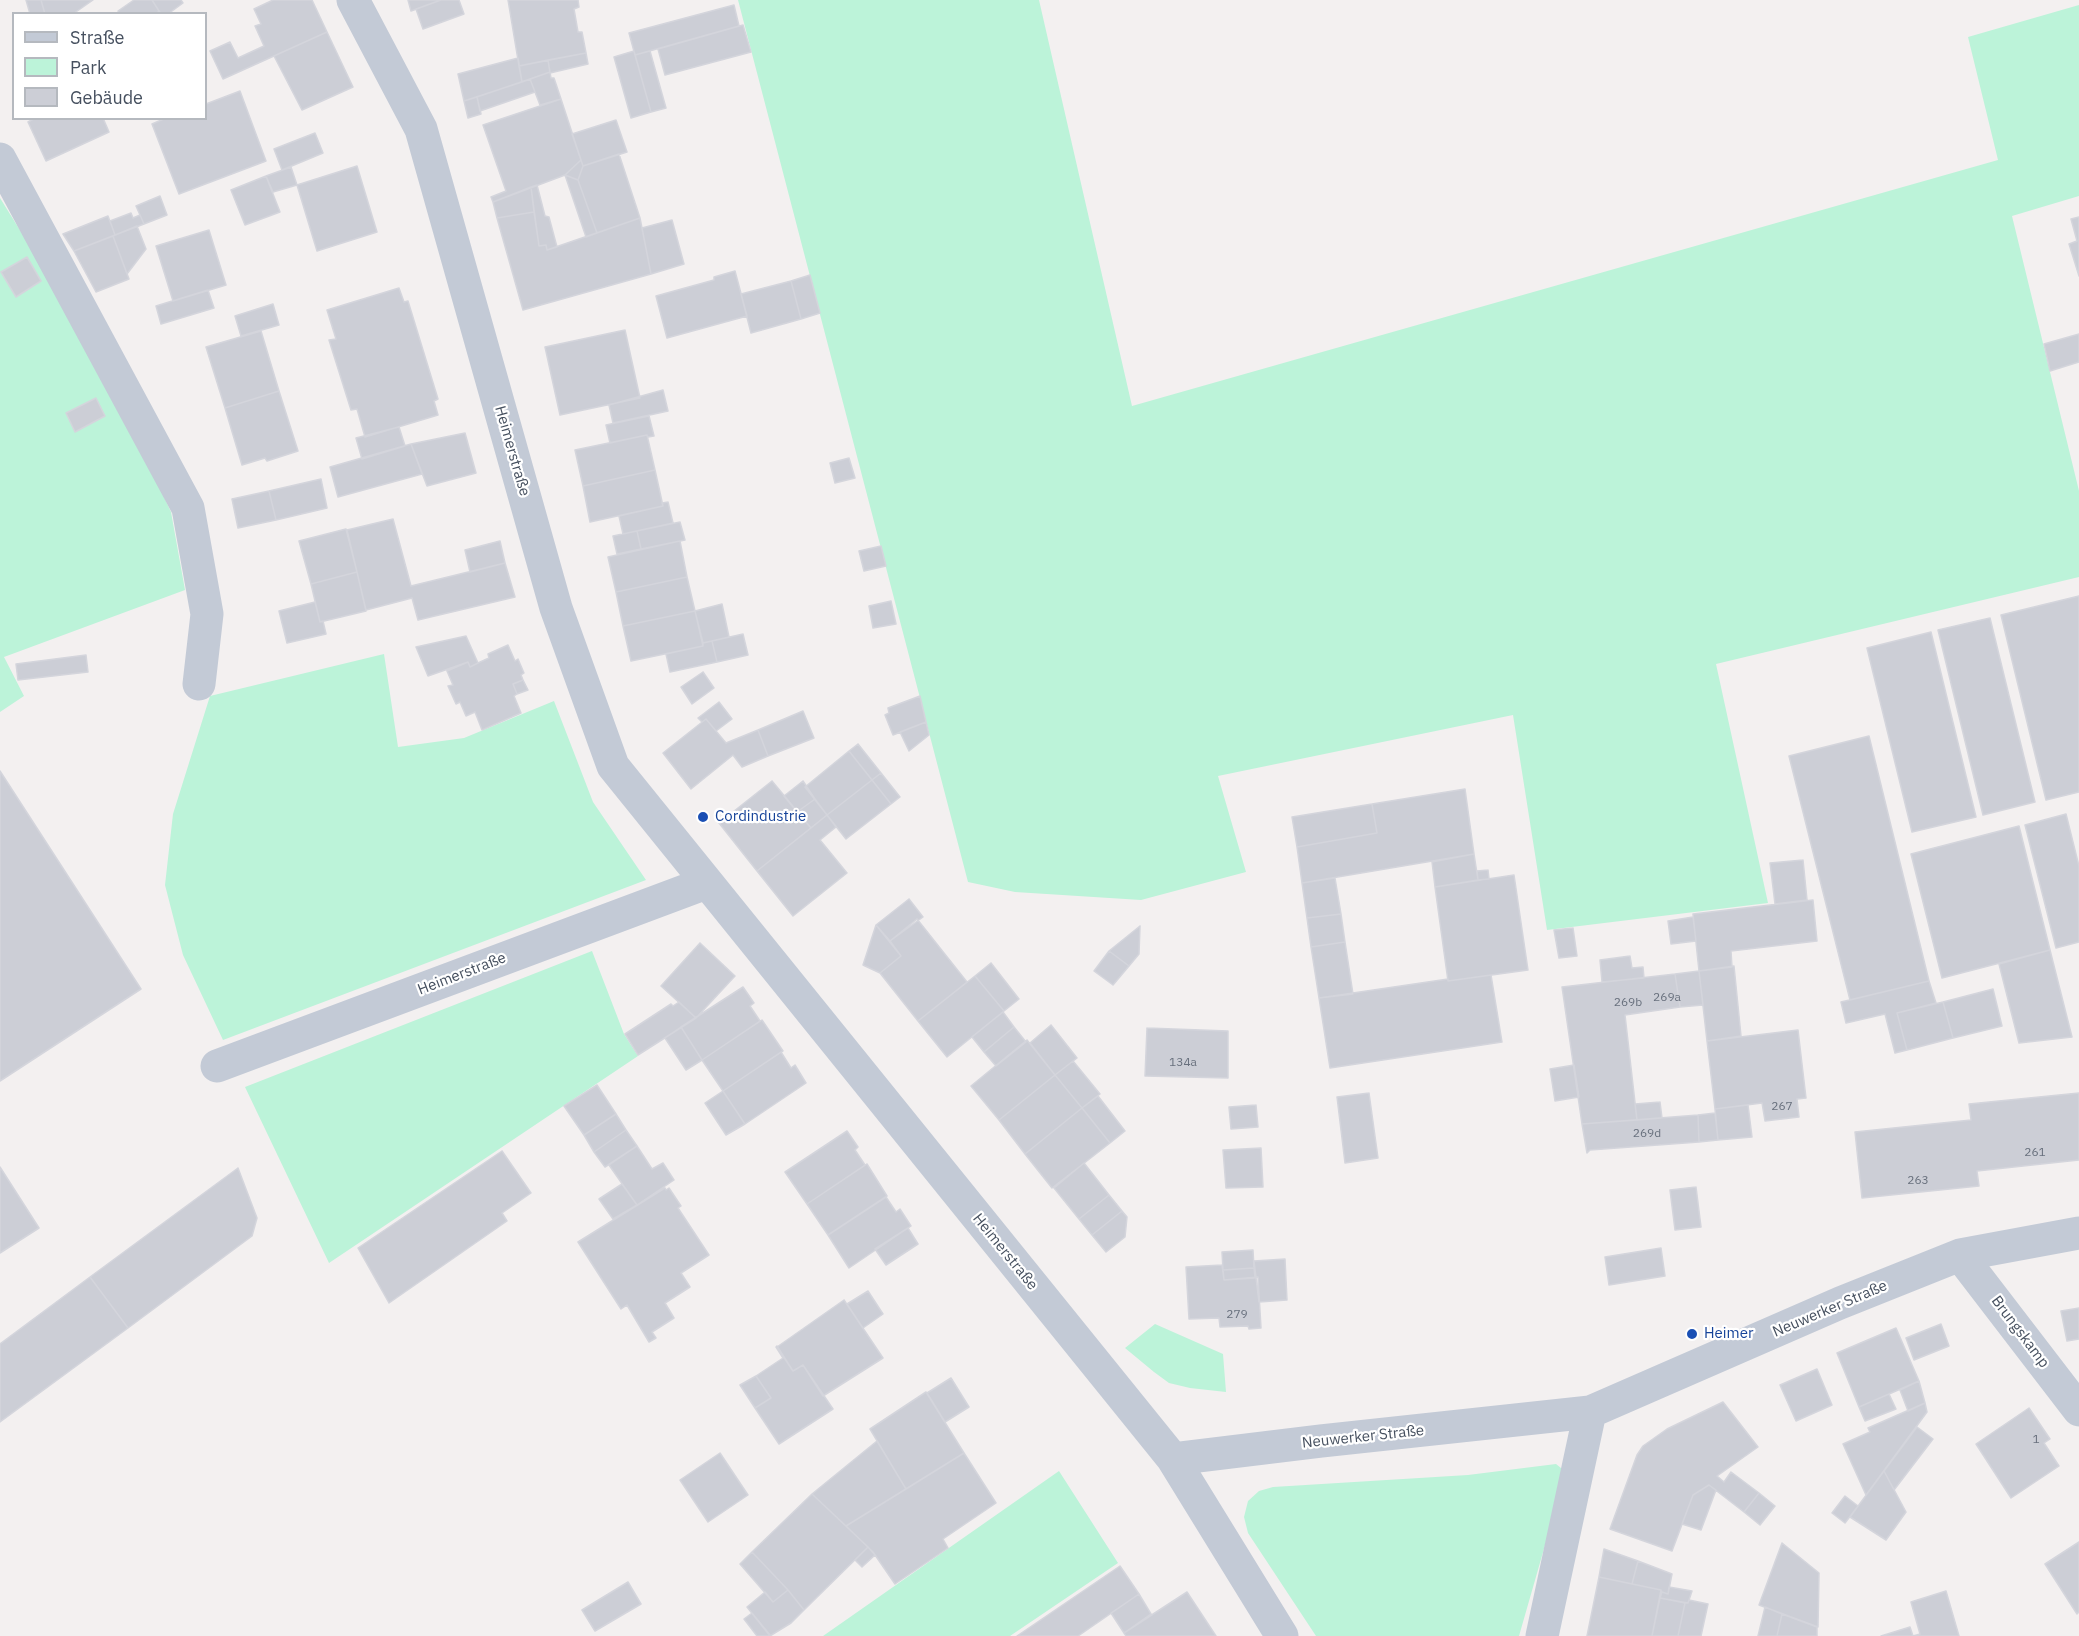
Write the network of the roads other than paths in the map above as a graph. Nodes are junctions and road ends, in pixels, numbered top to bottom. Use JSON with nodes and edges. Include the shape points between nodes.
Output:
{"nodes":[{"id":1,"x":353,"y":0,"type":"edge"},
{"id":2,"x":0,"y":159,"type":"edge"},
{"id":3,"x":199,"y":684,"type":"dead end"},
{"id":4,"x":706,"y":883,"type":"junction"},
{"id":5,"x":217,"y":1066,"type":"dead end"},
{"id":6,"x":2079,"y":1233,"type":"edge"},
{"id":7,"x":1960,"y":1255,"type":"junction"},
{"id":8,"x":2079,"y":1410,"type":"edge"},
{"id":9,"x":1590,"y":1412,"type":"junction"},
{"id":10,"x":1173,"y":1459,"type":"junction"},
{"id":11,"x":1281,"y":1636,"type":"edge"},
{"id":12,"x":1542,"y":1636,"type":"edge"}],
"edges":[{"from":1,"to":4,"type":"street","name":"Heimerstraße","via":[[421,129],[556,608],[613,766]]},
{"from":2,"to":3,"type":"street","via":[[188,508],[207,614]]},
{"from":4,"to":5,"type":"street","name":"Heimerstraße"},
{"from":4,"to":10,"type":"street","name":"Heimerstraße"},
{"from":6,"to":7,"type":"street","name":"Neuwerker Straße"},
{"from":7,"to":8,"type":"street","name":"Brungskamp"},
{"from":7,"to":9,"type":"street","name":"Neuwerker Straße"},
{"from":9,"to":10,"type":"street","name":"Neuwerker Straße"},
{"from":9,"to":12,"type":"street"},
{"from":10,"to":11,"type":"street","name":"Heimerstraße"}]}
